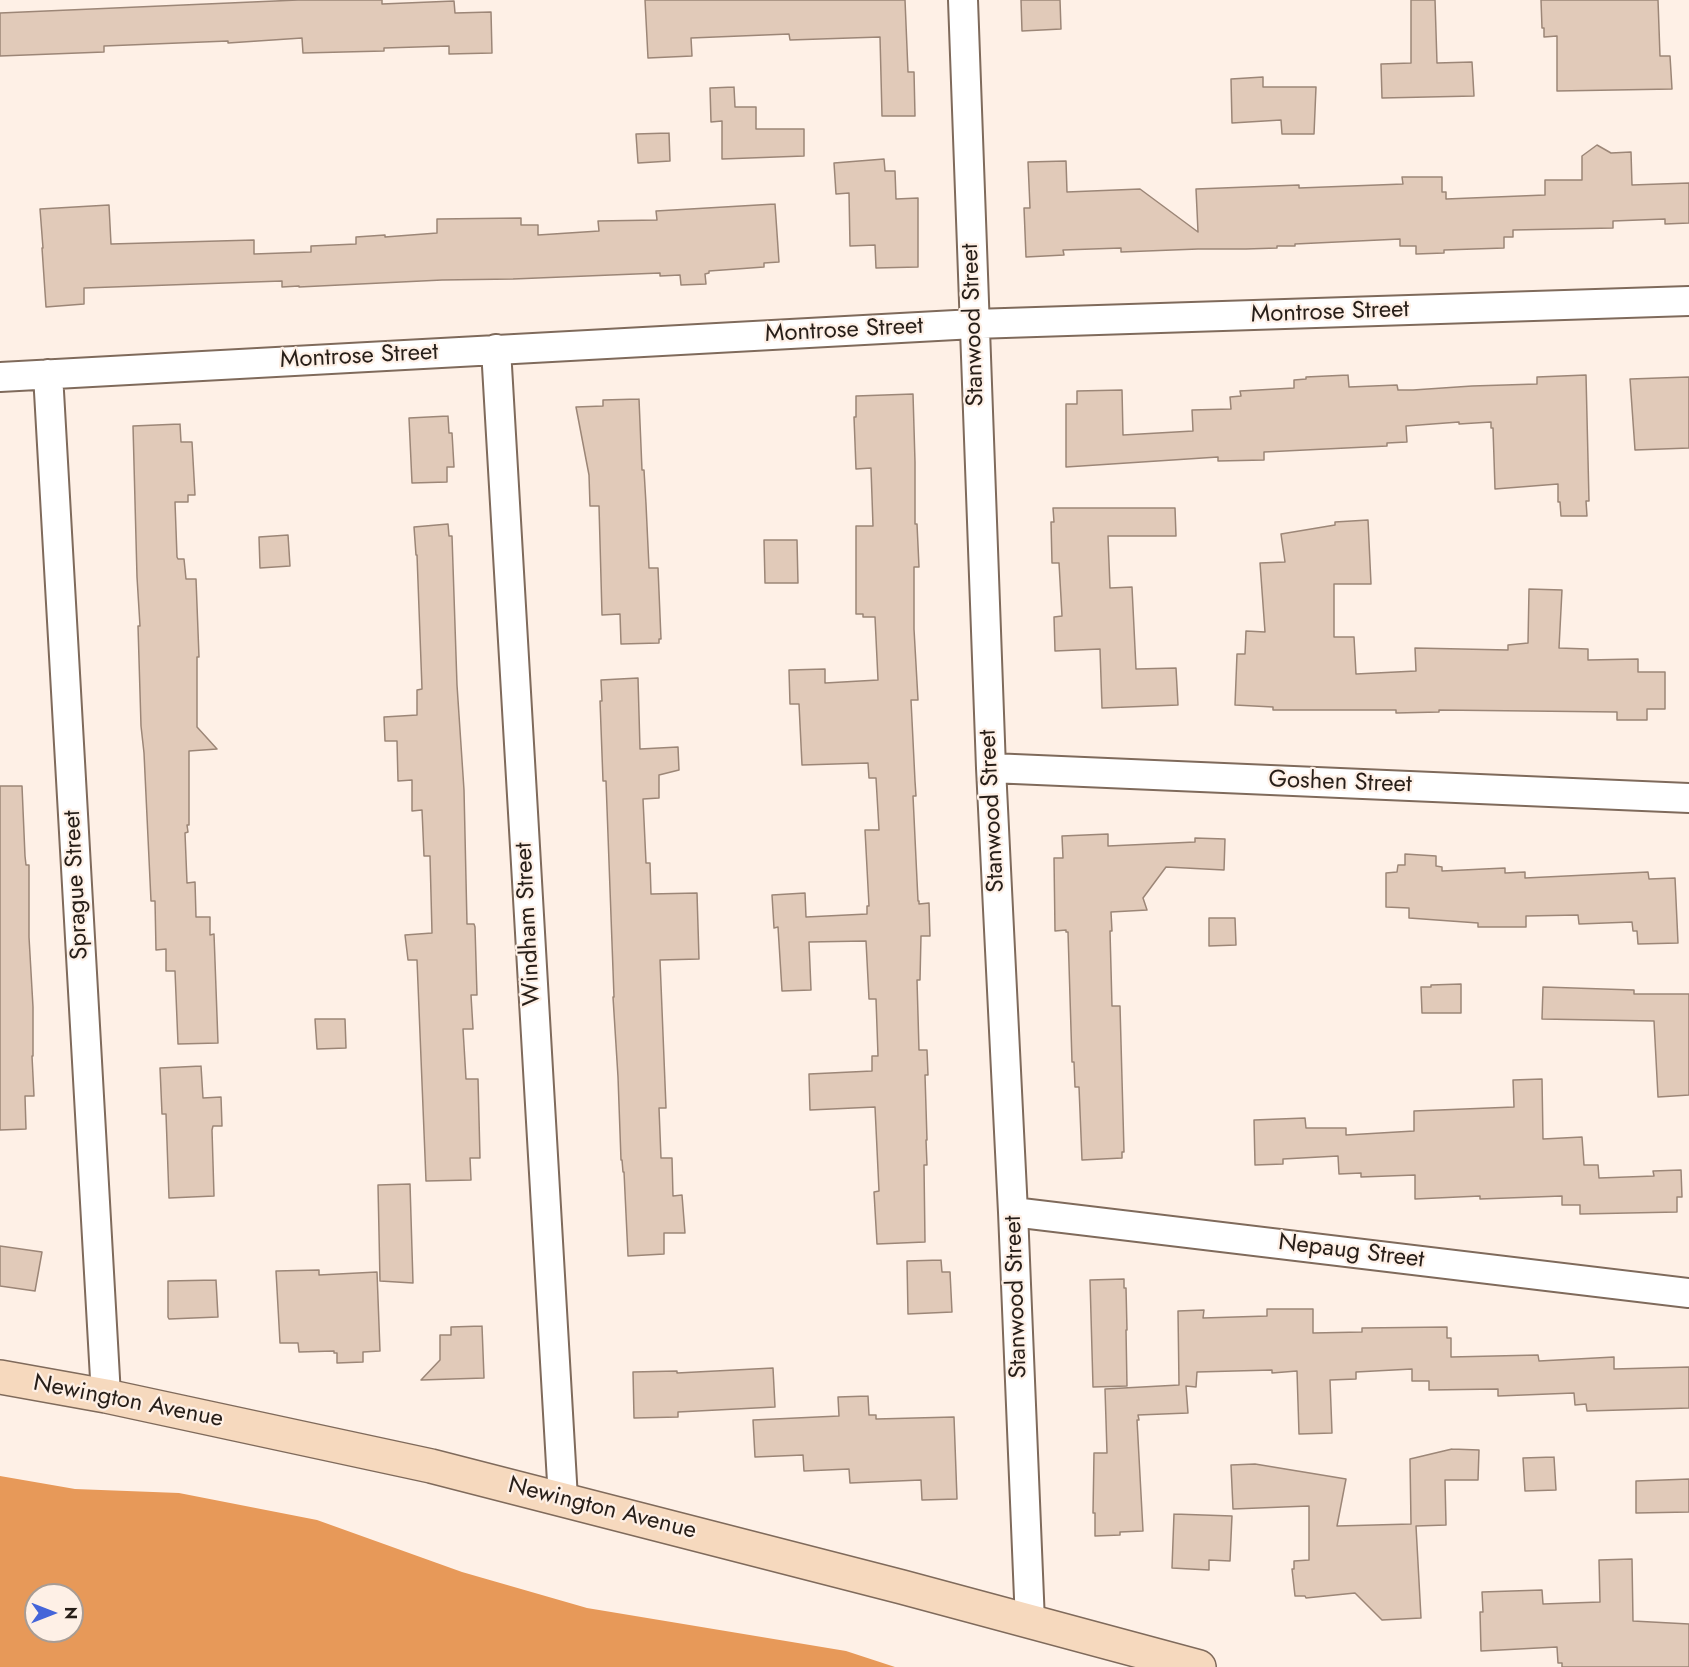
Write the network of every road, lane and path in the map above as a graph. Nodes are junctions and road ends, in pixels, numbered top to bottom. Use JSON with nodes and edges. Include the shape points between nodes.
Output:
{"nodes":[{"id":1,"x":963,"y":0,"type":"edge"},
{"id":2,"x":1689,"y":301,"type":"edge"},
{"id":3,"x":974,"y":324,"type":"junction"},
{"id":4,"x":496,"y":350,"type":"junction"},
{"id":5,"x":48,"y":374,"type":"junction"},
{"id":6,"x":0,"y":377,"type":"edge"},
{"id":7,"x":991,"y":768,"type":"junction"},
{"id":8,"x":1689,"y":798,"type":"edge"},
{"id":9,"x":1013,"y":1212,"type":"junction"},
{"id":10,"x":1689,"y":1293,"type":"edge"},
{"id":11,"x":0,"y":1377,"type":"edge"},
{"id":12,"x":106,"y":1396,"type":"junction"},
{"id":13,"x":563,"y":1499,"type":"junction"},
{"id":14,"x":1030,"y":1622,"type":"junction"},
{"id":15,"x":1198,"y":1667,"type":"edge"}],
"edges":[{"from":1,"to":3,"type":"street","name":"Stanwood Street"},
{"from":2,"to":3,"type":"street","name":"Montrose Street"},
{"from":3,"to":4,"type":"street","name":"Montrose Street"},
{"from":3,"to":7,"type":"street","name":"Stanwood Street"},
{"from":4,"to":5,"type":"street","name":"Montrose Street"},
{"from":4,"to":13,"type":"street","name":"Windham Street"},
{"from":5,"to":6,"type":"street","name":"Montrose Street"},
{"from":5,"to":12,"type":"street","name":"Sprague Street"},
{"from":7,"to":8,"type":"street","name":"Goshen Street"},
{"from":7,"to":9,"type":"street","name":"Stanwood Street"},
{"from":9,"to":10,"type":"street","name":"Nepaug Street"},
{"from":9,"to":14,"type":"street","name":"Stanwood Street"},
{"from":11,"to":12,"type":"main road","name":"Newington Avenue"},
{"from":12,"to":13,"type":"main road","name":"Newington Avenue","via":[[431,1466]]},
{"from":13,"to":14,"type":"main road","name":"Newington Avenue"},
{"from":14,"to":15,"type":"main road","name":"Newington Avenue"}]}
